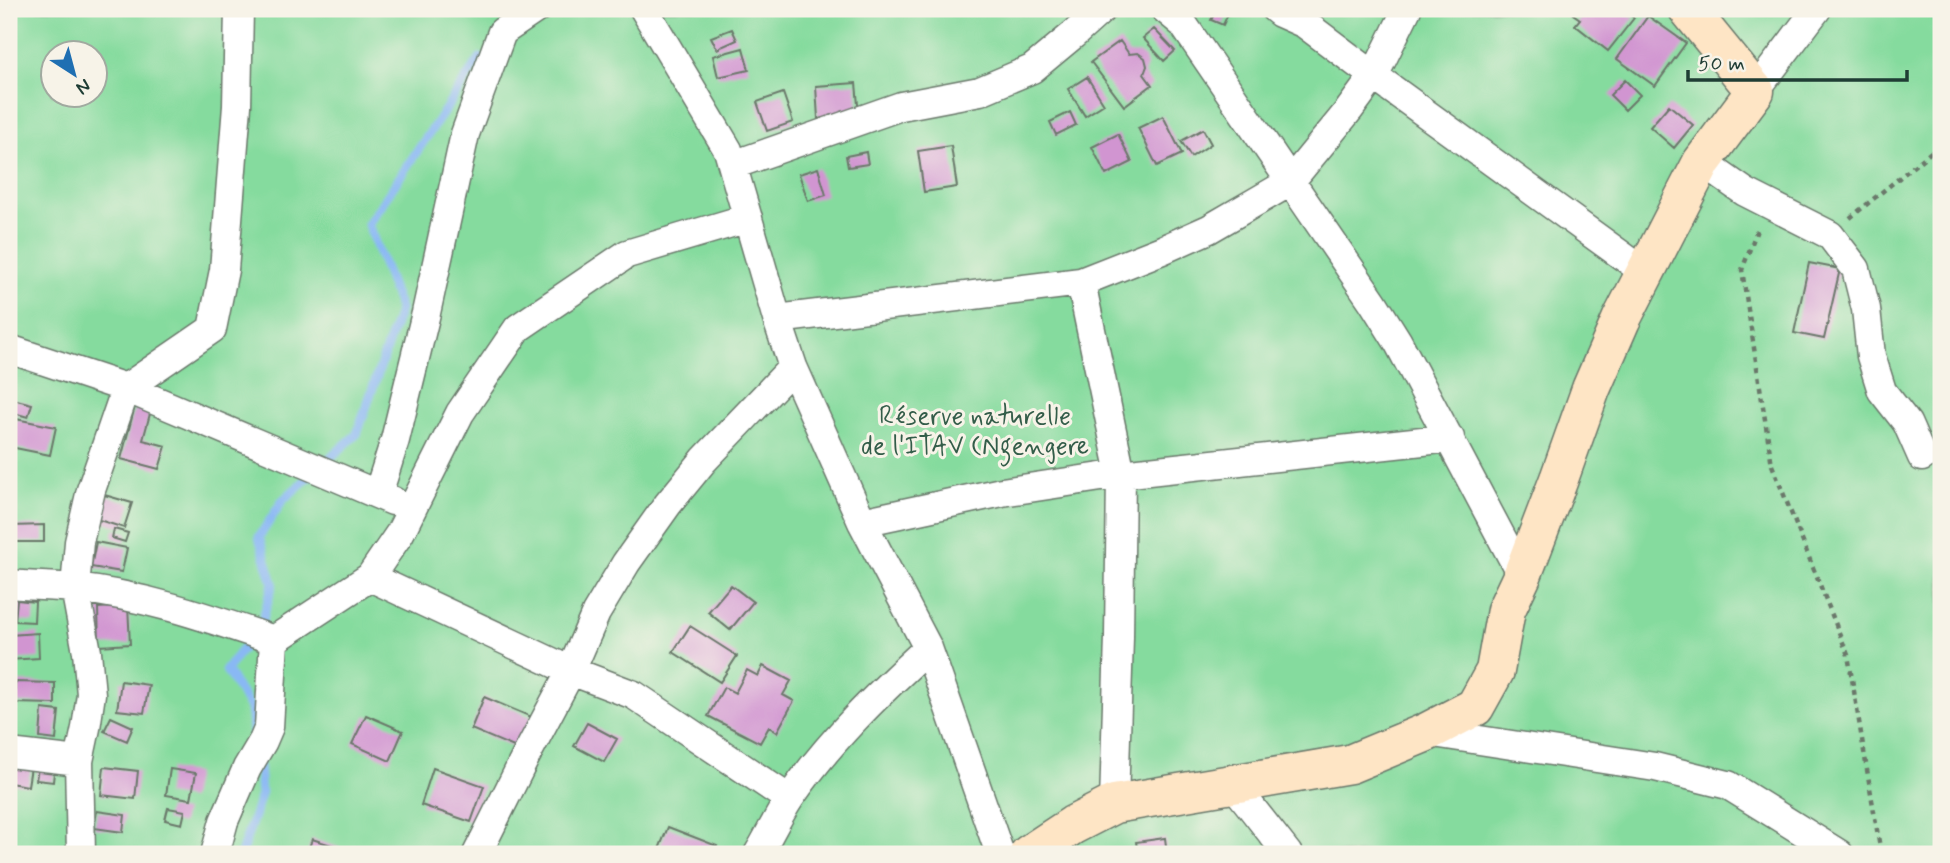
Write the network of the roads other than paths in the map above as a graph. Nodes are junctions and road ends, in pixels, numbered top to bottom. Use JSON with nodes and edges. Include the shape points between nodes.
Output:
{"nodes":[{"id":1,"x":239,"y":9,"type":"edge"},
{"id":2,"x":536,"y":9,"type":"edge"},
{"id":3,"x":644,"y":9,"type":"edge"},
{"id":4,"x":1102,"y":9,"type":"edge"},
{"id":5,"x":1164,"y":9,"type":"edge"},
{"id":6,"x":1275,"y":9,"type":"edge"},
{"id":7,"x":1407,"y":9,"type":"edge"},
{"id":8,"x":1688,"y":9,"type":"edge"},
{"id":9,"x":1817,"y":9,"type":"edge"},
{"id":10,"x":1374,"y":76,"type":"junction"},
{"id":11,"x":1755,"y":91,"type":"junction"},
{"id":12,"x":1702,"y":162,"type":"junction"},
{"id":13,"x":733,"y":165,"type":"junction"},
{"id":14,"x":1290,"y":181,"type":"junction"},
{"id":15,"x":748,"y":218,"type":"junction"},
{"id":16,"x":1646,"y":273,"type":"junction"},
{"id":17,"x":1080,"y":282,"type":"junction"},
{"id":18,"x":777,"y":319,"type":"junction"},
{"id":19,"x":9,"y":349,"type":"edge"},
{"id":20,"x":793,"y":367,"type":"junction"},
{"id":21,"x":126,"y":387,"type":"junction"},
{"id":22,"x":1450,"y":438,"type":"junction"},
{"id":23,"x":1922,"y":457,"type":"dead end"},
{"id":24,"x":1121,"y":474,"type":"junction"},
{"id":25,"x":378,"y":494,"type":"junction"},
{"id":26,"x":412,"y":508,"type":"junction"},
{"id":27,"x":863,"y":522,"type":"junction"},
{"id":28,"x":1522,"y":576,"type":"junction"},
{"id":29,"x":370,"y":578,"type":"junction"},
{"id":30,"x":9,"y":584,"type":"edge"},
{"id":31,"x":75,"y":588,"type":"junction"},
{"id":32,"x":274,"y":640,"type":"junction"},
{"id":33,"x":928,"y":648,"type":"junction"},
{"id":34,"x":571,"y":671,"type":"junction"},
{"id":35,"x":1427,"y":733,"type":"junction"},
{"id":36,"x":9,"y":753,"type":"edge"},
{"id":37,"x":79,"y":761,"type":"junction"},
{"id":38,"x":1233,"y":784,"type":"junction"},
{"id":39,"x":789,"y":799,"type":"junction"},
{"id":40,"x":1114,"y":804,"type":"junction"},
{"id":41,"x":81,"y":854,"type":"edge"},
{"id":42,"x":215,"y":854,"type":"edge"},
{"id":43,"x":477,"y":854,"type":"edge"},
{"id":44,"x":758,"y":854,"type":"edge"},
{"id":45,"x":1000,"y":854,"type":"edge"},
{"id":46,"x":1029,"y":854,"type":"edge"},
{"id":47,"x":1287,"y":854,"type":"edge"},
{"id":48,"x":1839,"y":854,"type":"edge"}],
"edges":[{"from":1,"to":21,"type":"street","via":[[237,106],[224,270],[212,329]]},
{"from":2,"to":25,"type":"street","via":[[502,32],[465,134],[426,313]]},
{"from":3,"to":13,"type":"street","via":[[728,149]]},
{"from":4,"to":13,"type":"street","via":[[1032,69],[990,87],[901,106]]},
{"from":5,"to":14,"type":"street","via":[[1182,24]]},
{"from":6,"to":10,"type":"street","via":[[1305,24]]},
{"from":7,"to":10,"type":"street"},
{"from":8,"to":11,"type":"street"},
{"from":9,"to":11,"type":"street"},
{"from":10,"to":14,"type":"street"},
{"from":10,"to":16,"type":"street"},
{"from":11,"to":12,"type":"street"},
{"from":12,"to":16,"type":"street"},
{"from":12,"to":23,"type":"street","via":[[1745,192],[1830,234],[1856,269],[1882,391],[1907,423]]},
{"from":13,"to":15,"type":"street"},
{"from":14,"to":17,"type":"street","via":[[1209,229]]},
{"from":14,"to":22,"type":"street","via":[[1398,342]]},
{"from":15,"to":18,"type":"street"},
{"from":15,"to":26,"type":"street","via":[[627,254],[518,328],[460,413]]},
{"from":16,"to":28,"type":"street","via":[[1591,389]]},
{"from":17,"to":18,"type":"street"},
{"from":17,"to":24,"type":"street"},
{"from":18,"to":20,"type":"street"},
{"from":19,"to":21,"type":"street"},
{"from":20,"to":27,"type":"street"},
{"from":20,"to":34,"type":"street","via":[[704,460],[668,505],[596,613]]},
{"from":21,"to":25,"type":"street"},
{"from":21,"to":31,"type":"street","via":[[91,490]]},
{"from":22,"to":24,"type":"street"},
{"from":22,"to":28,"type":"street"},
{"from":24,"to":27,"type":"street","via":[[1002,492]]},
{"from":24,"to":40,"type":"street"},
{"from":25,"to":26,"type":"street"},
{"from":26,"to":29,"type":"street"},
{"from":27,"to":33,"type":"street"},
{"from":28,"to":35,"type":"street","via":[[1506,610],[1495,671],[1475,707]]},
{"from":29,"to":32,"type":"street"},
{"from":29,"to":34,"type":"street"},
{"from":30,"to":31,"type":"street"},
{"from":31,"to":32,"type":"street","via":[[147,601]]},
{"from":31,"to":37,"type":"street","via":[[91,694]]},
{"from":32,"to":42,"type":"street","via":[[269,726],[223,821]]},
{"from":33,"to":39,"type":"street","via":[[876,696]]},
{"from":33,"to":45,"type":"street"},
{"from":34,"to":39,"type":"street","via":[[634,695]]},
{"from":34,"to":43,"type":"street"},
{"from":35,"to":38,"type":"street","via":[[1350,764]]},
{"from":35,"to":48,"type":"street","via":[[1656,766],[1728,785]]},
{"from":36,"to":37,"type":"street"},
{"from":37,"to":41,"type":"street"},
{"from":38,"to":40,"type":"street"},
{"from":38,"to":47,"type":"street"},
{"from":39,"to":44,"type":"street"},
{"from":40,"to":46,"type":"street"}]}
